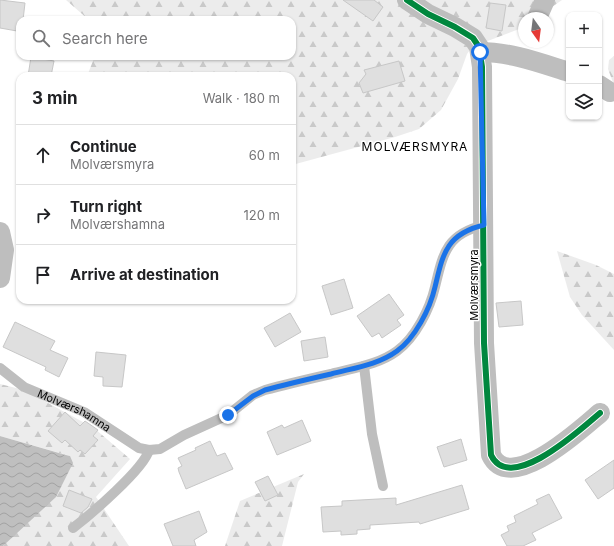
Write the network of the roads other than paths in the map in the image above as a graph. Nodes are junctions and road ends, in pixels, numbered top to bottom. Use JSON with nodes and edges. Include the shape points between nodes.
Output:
{"nodes":[{"id":1,"x":407,"y":0,"type":"edge"},
{"id":2,"x":545,"y":0,"type":"edge"},
{"id":3,"x":540,"y":12,"type":"edge"},
{"id":4,"x":524,"y":49,"type":"edge"},
{"id":5,"x":480,"y":52,"type":"junction"},
{"id":6,"x":566,"y":70,"type":"edge"},
{"id":7,"x":484,"y":225,"type":"junction"},
{"id":8,"x":0,"y":232,"type":"edge"},
{"id":9,"x":0,"y":278,"type":"edge"},
{"id":10,"x":364,"y":366,"type":"junction"},
{"id":11,"x":0,"y":368,"type":"edge"},
{"id":12,"x":600,"y":414,"type":"dead end"},
{"id":13,"x":149,"y":450,"type":"junction"},
{"id":14,"x":383,"y":486,"type":"dead end"},
{"id":15,"x":73,"y":528,"type":"dead end"}],
"edges":[{"from":1,"to":5,"type":"street","via":[[473,38]]},
{"from":2,"to":3,"type":"street"},
{"from":4,"to":5,"type":"street","via":[[502,53]]},
{"from":4,"to":6,"type":"street"},
{"from":5,"to":7,"type":"street","name":"Molværsmyra"},
{"from":7,"to":10,"type":"lane","via":[[463,233],[444,252],[428,306],[408,340],[396,352]]},
{"from":7,"to":12,"type":"street","name":"Molværsmyra","via":[[486,387],[489,441],[494,460],[503,467],[534,462]]},
{"from":8,"to":9,"type":"street","via":[[4,250]]},
{"from":10,"to":13,"type":"lane","via":[[265,390],[228,415],[160,449]]},
{"from":10,"to":14,"type":"lane","via":[[372,434]]},
{"from":11,"to":13,"type":"lane","name":"Molværshamna","via":[[24,387],[84,412],[134,445]]},
{"from":13,"to":15,"type":"lane","via":[[148,455],[132,474]]}]}
